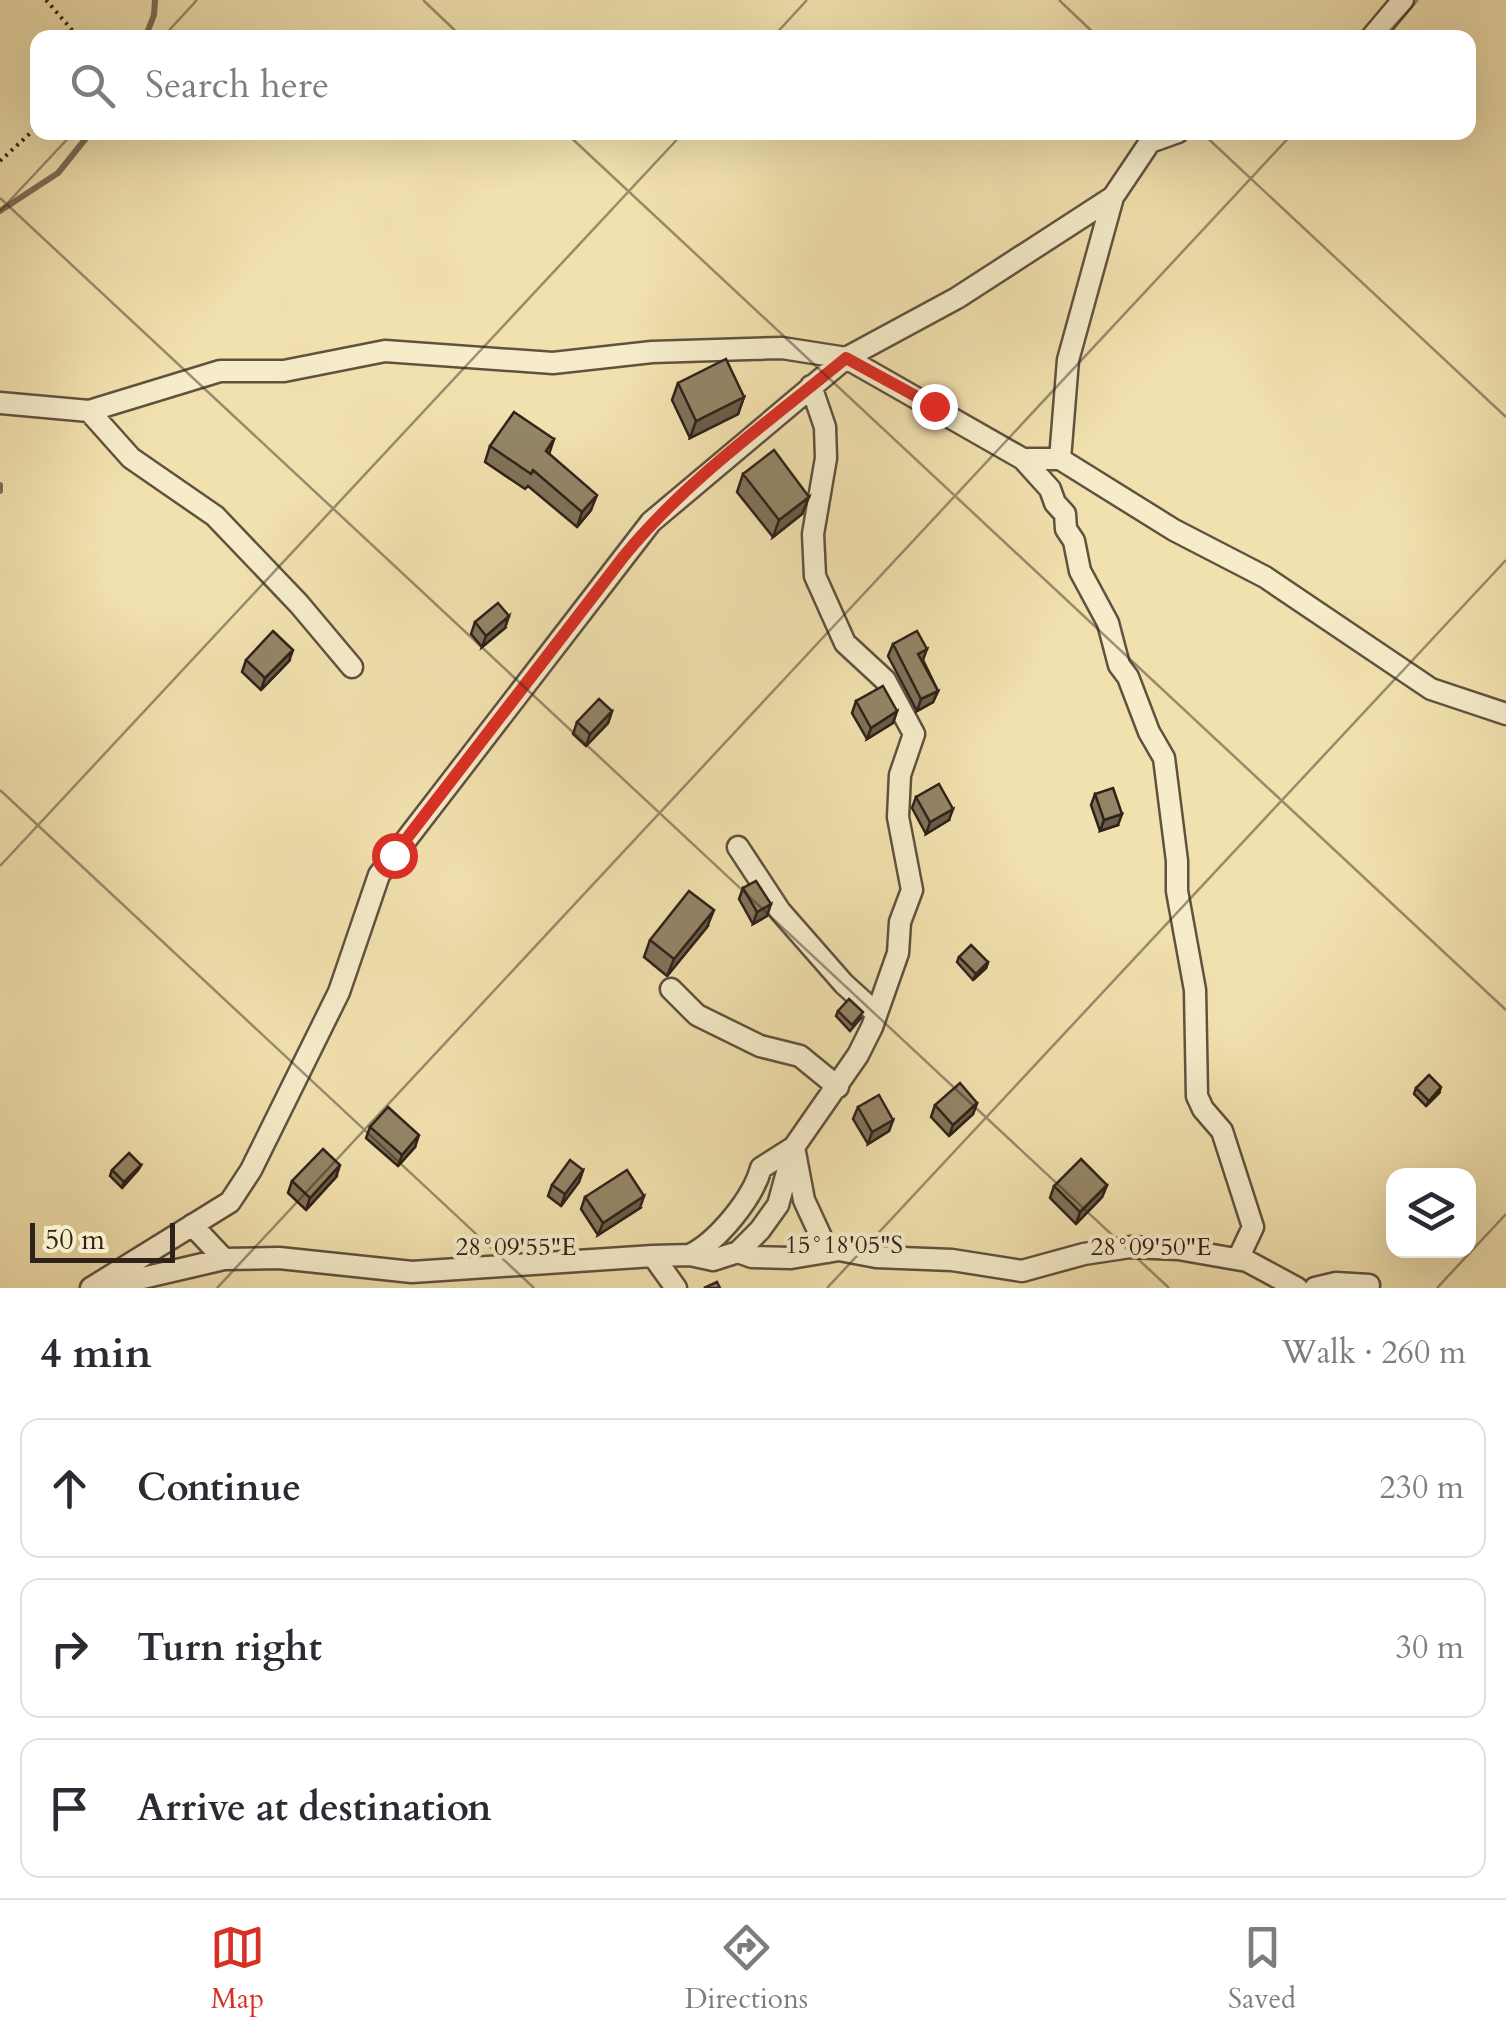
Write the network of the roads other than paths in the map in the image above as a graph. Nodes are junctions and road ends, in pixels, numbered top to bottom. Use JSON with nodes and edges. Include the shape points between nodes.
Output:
{"nodes":[{"id":1,"x":1403,"y":0,"type":"edge"},
{"id":2,"x":1379,"y":30,"type":"edge"},
{"id":3,"x":1156,"y":140,"type":"edge"},
{"id":4,"x":1113,"y":197,"type":"junction"},
{"id":5,"x":846,"y":358,"type":"junction"},
{"id":6,"x":811,"y":386,"type":"junction"},
{"id":7,"x":0,"y":403,"type":"edge"},
{"id":8,"x":89,"y":411,"type":"junction"},
{"id":9,"x":1023,"y":459,"type":"junction"},
{"id":10,"x":1060,"y":459,"type":"junction"},
{"id":11,"x":352,"y":667,"type":"dead end"},
{"id":12,"x":1506,"y":714,"type":"edge"},
{"id":13,"x":738,"y":847,"type":"dead end"},
{"id":14,"x":671,"y":989,"type":"dead end"},
{"id":15,"x":876,"y":1013,"type":"junction"},
{"id":16,"x":838,"y":1087,"type":"junction"},
{"id":17,"x":794,"y":1147,"type":"junction"},
{"id":18,"x":192,"y":1225,"type":"junction"},
{"id":19,"x":738,"y":1252,"type":"junction"},
{"id":20,"x":828,"y":1252,"type":"junction"},
{"id":21,"x":690,"y":1255,"type":"junction"},
{"id":22,"x":653,"y":1256,"type":"junction"},
{"id":23,"x":224,"y":1259,"type":"junction"},
{"id":24,"x":1238,"y":1259,"type":"junction"},
{"id":25,"x":1369,"y":1285,"type":"dead end"},
{"id":26,"x":91,"y":1288,"type":"edge"},
{"id":27,"x":98,"y":1288,"type":"edge"},
{"id":28,"x":676,"y":1288,"type":"edge"},
{"id":29,"x":1298,"y":1288,"type":"edge"},
{"id":30,"x":1315,"y":1288,"type":"edge"}],
"edges":[{"from":1,"to":2,"type":"street"},
{"from":3,"to":4,"type":"street"},
{"from":4,"to":5,"type":"street","via":[[957,298]]},
{"from":4,"to":10,"type":"street","via":[[1068,360]]},
{"from":5,"to":6,"type":"street"},
{"from":5,"to":8,"type":"street","via":[[782,348],[554,363],[385,351],[284,371],[220,372]]},
{"from":5,"to":9,"type":"street"},
{"from":6,"to":15,"type":"street","via":[[825,427],[826,458],[813,534],[816,576],[846,643],[885,680],[914,734],[900,775],[898,817],[912,890]]},
{"from":6,"to":18,"type":"street","via":[[651,522],[379,875],[339,992],[252,1170],[230,1202]]},
{"from":7,"to":8,"type":"street"},
{"from":8,"to":11,"type":"street","via":[[132,458],[215,516]]},
{"from":9,"to":10,"type":"street"},
{"from":9,"to":24,"type":"street","via":[[1065,514],[1080,571],[1164,758],[1195,990],[1197,1096],[1222,1131],[1253,1226]]},
{"from":10,"to":12,"type":"street","via":[[1265,577],[1431,689]]},
{"from":13,"to":15,"type":"street","via":[[780,911]]},
{"from":14,"to":16,"type":"street","via":[[697,1015],[760,1046],[800,1056]]},
{"from":15,"to":16,"type":"street"},
{"from":16,"to":17,"type":"street"},
{"from":17,"to":19,"type":"street","via":[[778,1205]]},
{"from":17,"to":20,"type":"street","via":[[804,1200]]},
{"from":17,"to":21,"type":"street","via":[[761,1168],[757,1184],[710,1245]]},
{"from":18,"to":23,"type":"street"},
{"from":18,"to":26,"type":"street"},
{"from":19,"to":20,"type":"street","via":[[790,1258]]},
{"from":19,"to":21,"type":"street","via":[[713,1260]]},
{"from":20,"to":24,"type":"street","via":[[1022,1271],[1130,1247]]},
{"from":21,"to":22,"type":"street"},
{"from":22,"to":23,"type":"street","via":[[412,1272]]},
{"from":22,"to":28,"type":"street"},
{"from":23,"to":27,"type":"street"},
{"from":24,"to":29,"type":"street"},
{"from":25,"to":30,"type":"street"}]}
